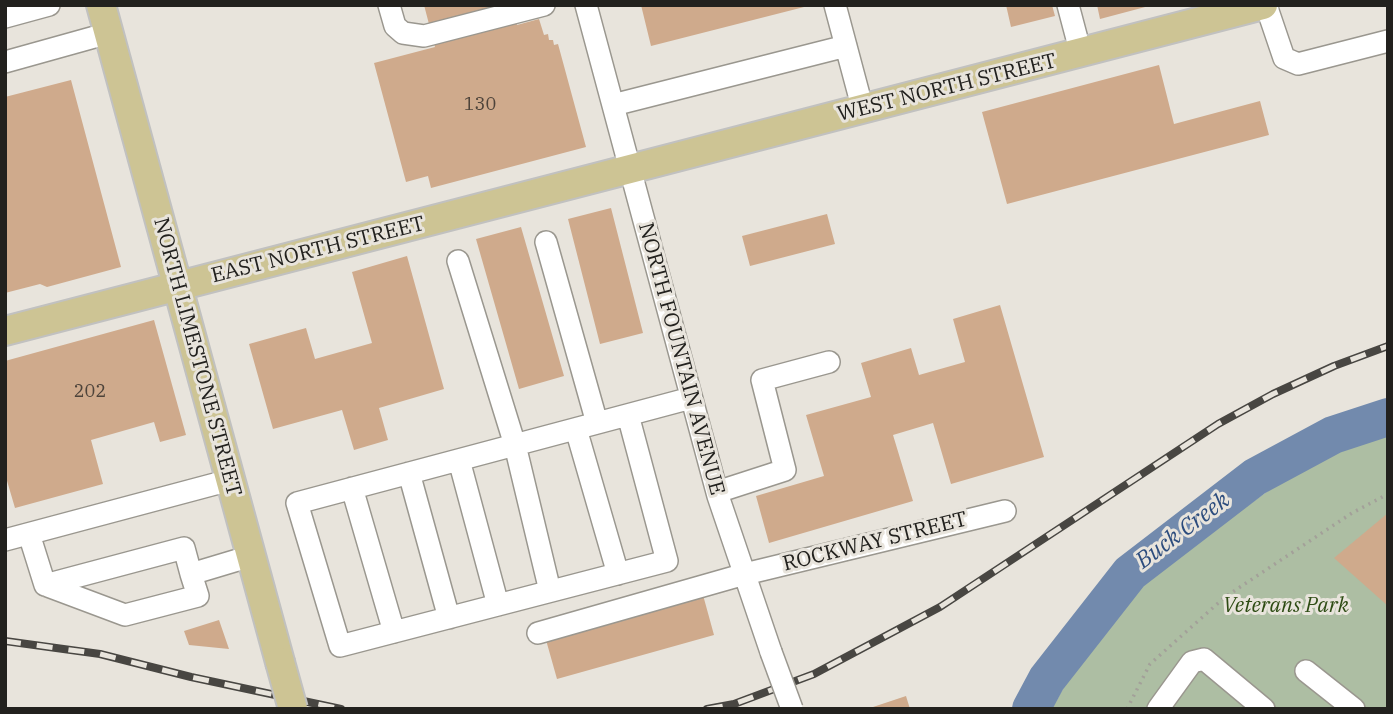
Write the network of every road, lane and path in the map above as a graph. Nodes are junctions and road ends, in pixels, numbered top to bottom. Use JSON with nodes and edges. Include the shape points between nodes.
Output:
{"nodes":[{"id":1,"x":49,"y":5,"type":"edge"},
{"id":2,"x":102,"y":5,"type":"edge"},
{"id":3,"x":388,"y":5,"type":"edge"},
{"id":4,"x":544,"y":5,"type":"edge"},
{"id":5,"x":586,"y":5,"type":"edge"},
{"id":6,"x":835,"y":5,"type":"edge"},
{"id":7,"x":1069,"y":5,"type":"edge"},
{"id":8,"x":1265,"y":5,"type":"edge"},
{"id":9,"x":5,"y":17,"type":"edge"},
{"id":10,"x":109,"y":33,"type":"junction"},
{"id":11,"x":1388,"y":41,"type":"edge"},
{"id":12,"x":846,"y":46,"type":"junction"},
{"id":13,"x":1082,"y":54,"type":"junction"},
{"id":14,"x":5,"y":62,"type":"edge"},
{"id":15,"x":613,"y":105,"type":"junction"},
{"id":16,"x":863,"y":110,"type":"junction"},
{"id":17,"x":630,"y":170,"type":"junction"},
{"id":18,"x":546,"y":242,"type":"dead end"},
{"id":19,"x":458,"y":261,"type":"dead end"},
{"id":20,"x":177,"y":286,"type":"junction"},
{"id":21,"x":5,"y":331,"type":"edge"},
{"id":22,"x":829,"y":362,"type":"dead end"},
{"id":23,"x":691,"y":398,"type":"junction"},
{"id":24,"x":628,"y":415,"type":"junction"},
{"id":25,"x":597,"y":423,"type":"junction"},
{"id":26,"x":576,"y":429,"type":"junction"},
{"id":27,"x":515,"y":445,"type":"junction"},
{"id":28,"x":459,"y":460,"type":"junction"},
{"id":29,"x":409,"y":473,"type":"junction"},
{"id":30,"x":230,"y":480,"type":"junction"},
{"id":31,"x":352,"y":488,"type":"junction"},
{"id":32,"x":717,"y":492,"type":"junction"},
{"id":33,"x":1388,"y":494,"type":"edge"},
{"id":34,"x":1005,"y":511,"type":"dead end"},
{"id":35,"x":29,"y":534,"type":"junction"},
{"id":36,"x":5,"y":540,"type":"edge"},
{"id":37,"x":251,"y":556,"type":"junction"},
{"id":38,"x":191,"y":574,"type":"junction"},
{"id":39,"x":618,"y":574,"type":"junction"},
{"id":40,"x":745,"y":574,"type":"junction"},
{"id":41,"x":45,"y":585,"type":"junction"},
{"id":42,"x":551,"y":591,"type":"junction"},
{"id":43,"x":498,"y":605,"type":"junction"},
{"id":44,"x":449,"y":618,"type":"junction"},
{"id":45,"x":394,"y":632,"type":"junction"},
{"id":46,"x":538,"y":633,"type":"dead end"},
{"id":47,"x":1306,"y":671,"type":"dead end"},
{"id":48,"x":293,"y":709,"type":"edge"},
{"id":49,"x":792,"y":709,"type":"edge"},
{"id":50,"x":1127,"y":709,"type":"edge"},
{"id":51,"x":1158,"y":709,"type":"edge"},
{"id":52,"x":1264,"y":709,"type":"edge"},
{"id":53,"x":1354,"y":709,"type":"edge"}],
"edges":[{"from":1,"to":9,"type":"street"},
{"from":2,"to":10,"type":"main road","name":"NORTH LIMESTONE STREET"},
{"from":3,"to":4,"type":"street","via":[[395,26],[403,33],[424,36]]},
{"from":5,"to":15,"type":"street","name":"NORTH FOUNTAIN AVENUE"},
{"from":6,"to":12,"type":"street"},
{"from":7,"to":13,"type":"street"},
{"from":8,"to":11,"type":"street","via":[[1284,58],[1298,64]]},
{"from":8,"to":13,"type":"main road","name":"WEST NORTH STREET"},
{"from":10,"to":14,"type":"street"},
{"from":10,"to":20,"type":"main road","name":"NORTH LIMESTONE STREET"},
{"from":12,"to":15,"type":"street"},
{"from":12,"to":16,"type":"street"},
{"from":13,"to":16,"type":"main road","name":"WEST NORTH STREET"},
{"from":15,"to":17,"type":"street","name":"NORTH FOUNTAIN AVENUE"},
{"from":16,"to":17,"type":"main road","name":"WEST NORTH STREET"},
{"from":17,"to":20,"type":"main road","name":"EAST NORTH STREET"},
{"from":17,"to":23,"type":"street","name":"NORTH FOUNTAIN AVENUE"},
{"from":18,"to":25,"type":"street"},
{"from":19,"to":27,"type":"street"},
{"from":20,"to":21,"type":"main road","name":"EAST NORTH STREET"},
{"from":20,"to":30,"type":"main road","name":"NORTH LIMESTONE STREET"},
{"from":22,"to":32,"type":"street","via":[[762,380],[785,470]]},
{"from":23,"to":24,"type":"street"},
{"from":23,"to":32,"type":"street","name":"NORTH FOUNTAIN AVENUE"},
{"from":24,"to":25,"type":"street"},
{"from":24,"to":39,"type":"street","via":[[667,561]]},
{"from":25,"to":26,"type":"street"},
{"from":26,"to":27,"type":"street"},
{"from":26,"to":39,"type":"street"},
{"from":27,"to":28,"type":"street"},
{"from":27,"to":42,"type":"street"},
{"from":28,"to":29,"type":"street"},
{"from":28,"to":43,"type":"street"},
{"from":29,"to":31,"type":"street"},
{"from":29,"to":44,"type":"street"},
{"from":30,"to":35,"type":"street"},
{"from":30,"to":37,"type":"main road","name":"NORTH LIMESTONE STREET"},
{"from":31,"to":45,"type":"street"},
{"from":31,"to":45,"type":"street","via":[[297,503],[340,646]]},
{"from":32,"to":40,"type":"street","name":"NORTH FOUNTAIN AVENUE"},
{"from":33,"to":50,"type":"path","via":[[1224,597],[1150,664]]},
{"from":34,"to":40,"type":"street","name":"ROCKWAY STREET"},
{"from":35,"to":36,"type":"street"},
{"from":35,"to":41,"type":"street"},
{"from":37,"to":38,"type":"street"},
{"from":37,"to":48,"type":"main road","name":"NORTH LIMESTONE STREET","bridge":true},
{"from":38,"to":41,"type":"street","via":[[184,548]]},
{"from":38,"to":41,"type":"street","via":[[198,596],[125,615]]},
{"from":39,"to":42,"type":"street"},
{"from":40,"to":46,"type":"street","name":"ROCKWAY STREET"},
{"from":40,"to":49,"type":"street","name":"NORTH FOUNTAIN AVENUE","bridge":true},
{"from":42,"to":43,"type":"street"},
{"from":43,"to":44,"type":"street"},
{"from":44,"to":45,"type":"street"},
{"from":47,"to":53,"type":"street"},
{"from":51,"to":52,"type":"street","via":[[1192,662],[1205,659]]}]}
